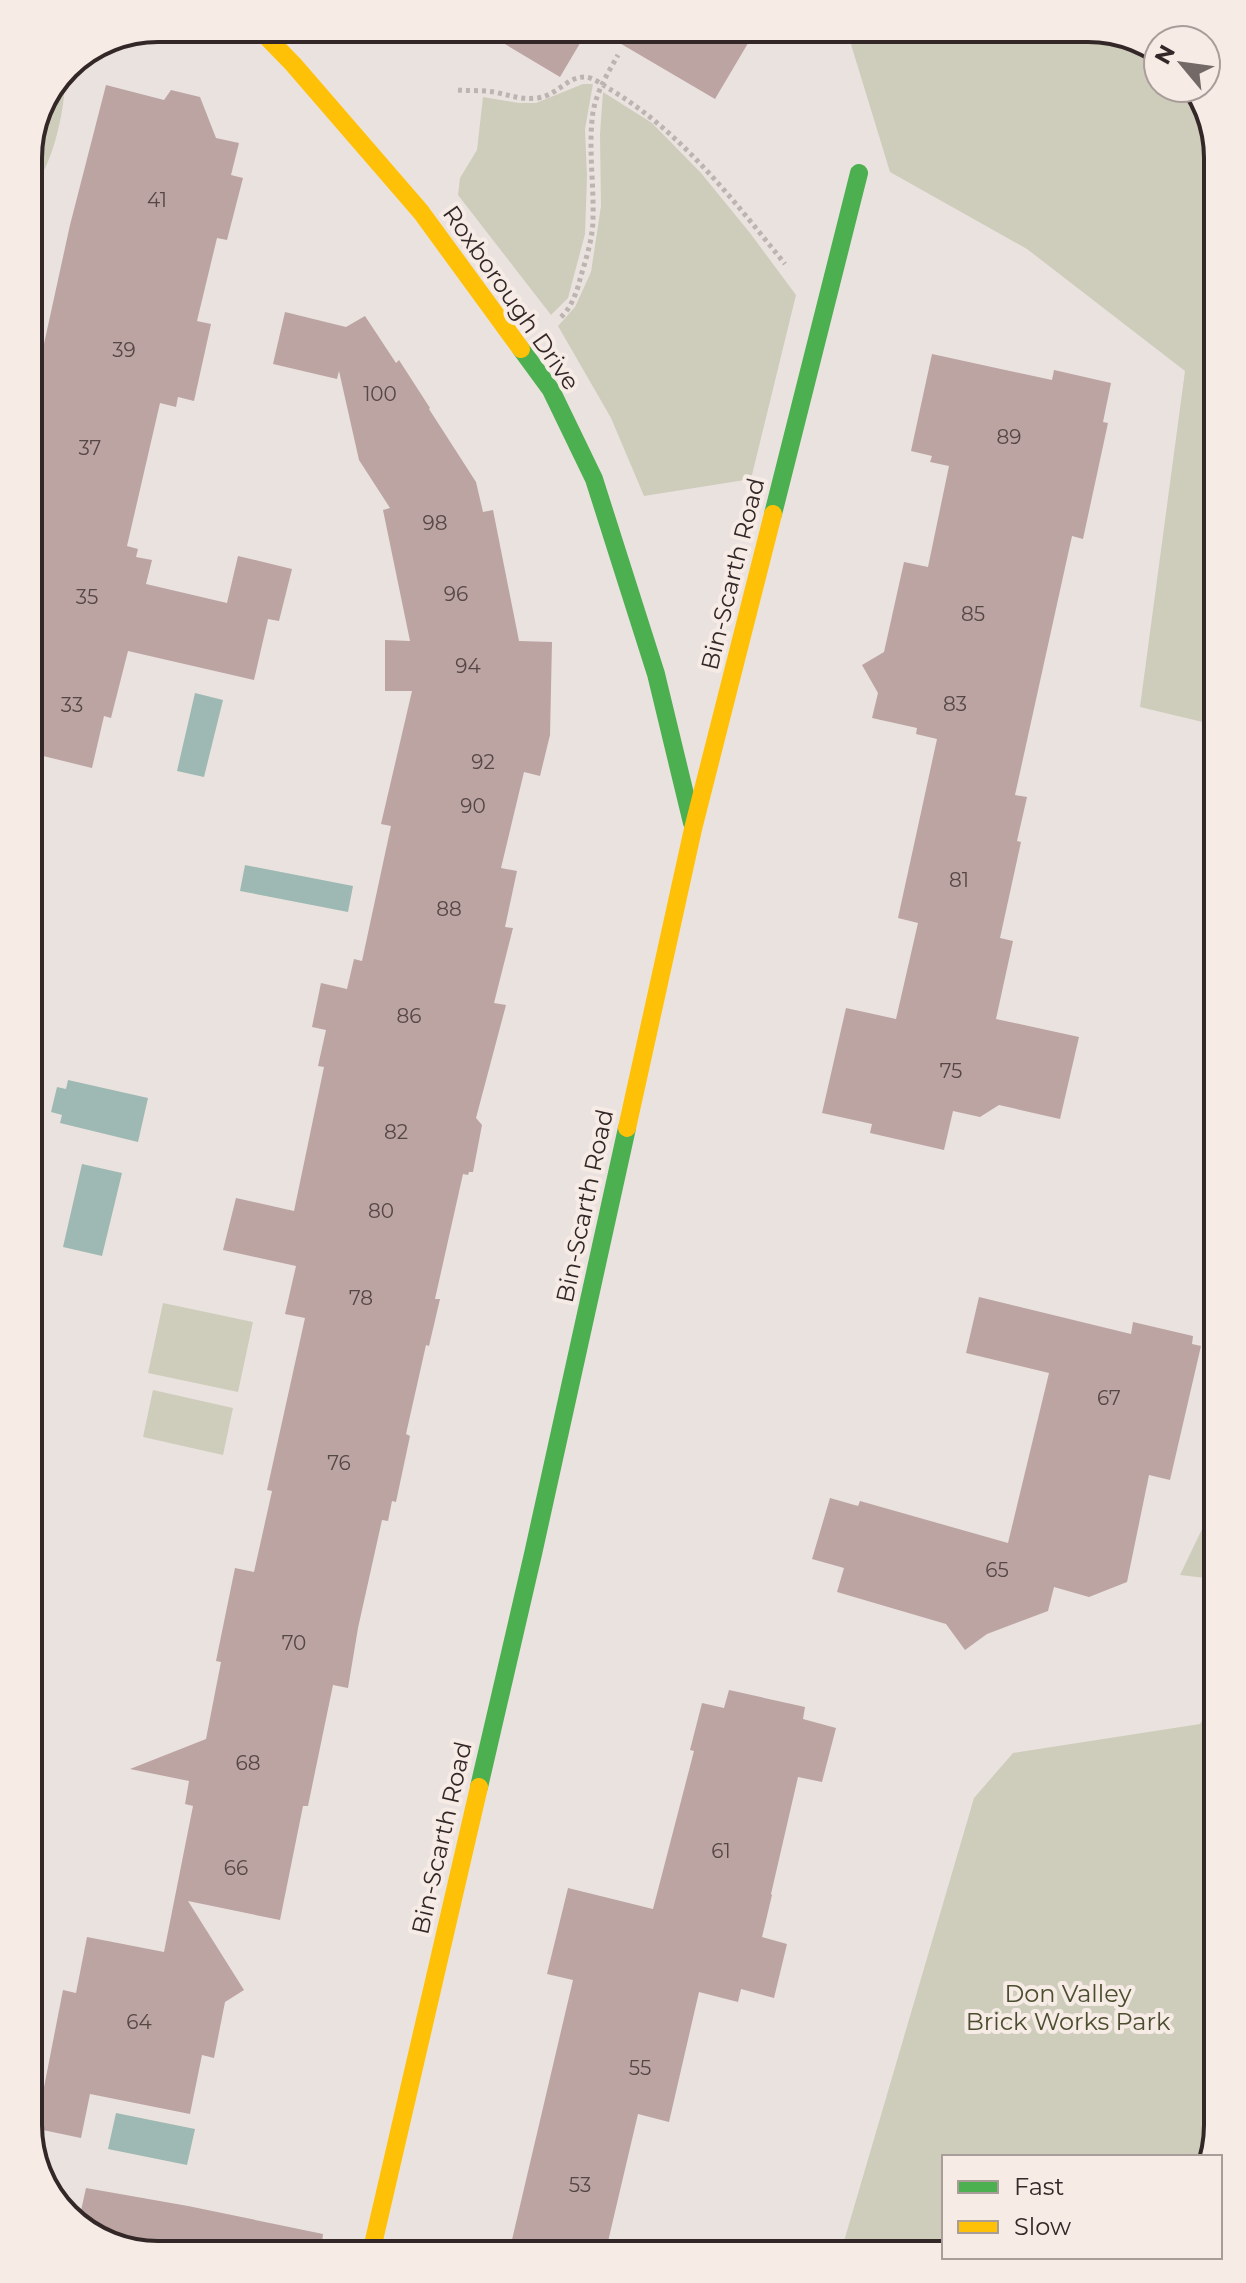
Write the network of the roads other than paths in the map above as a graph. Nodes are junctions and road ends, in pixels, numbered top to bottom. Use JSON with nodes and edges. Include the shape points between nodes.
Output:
{"nodes":[{"id":1,"x":272,"y":42,"type":"edge"},
{"id":2,"x":859,"y":173,"type":"dead end"},
{"id":3,"x":693,"y":829,"type":"junction"},
{"id":4,"x":374,"y":2241,"type":"edge"}],
"edges":[{"from":1,"to":3,"type":"street","name":"Roxborough Drive","via":[[421,212],[551,390],[599,494],[656,674]]},
{"from":2,"to":3,"type":"street","name":"Bin-Scarth Road"},
{"from":3,"to":4,"type":"street","name":"Bin-Scarth Road"}]}
